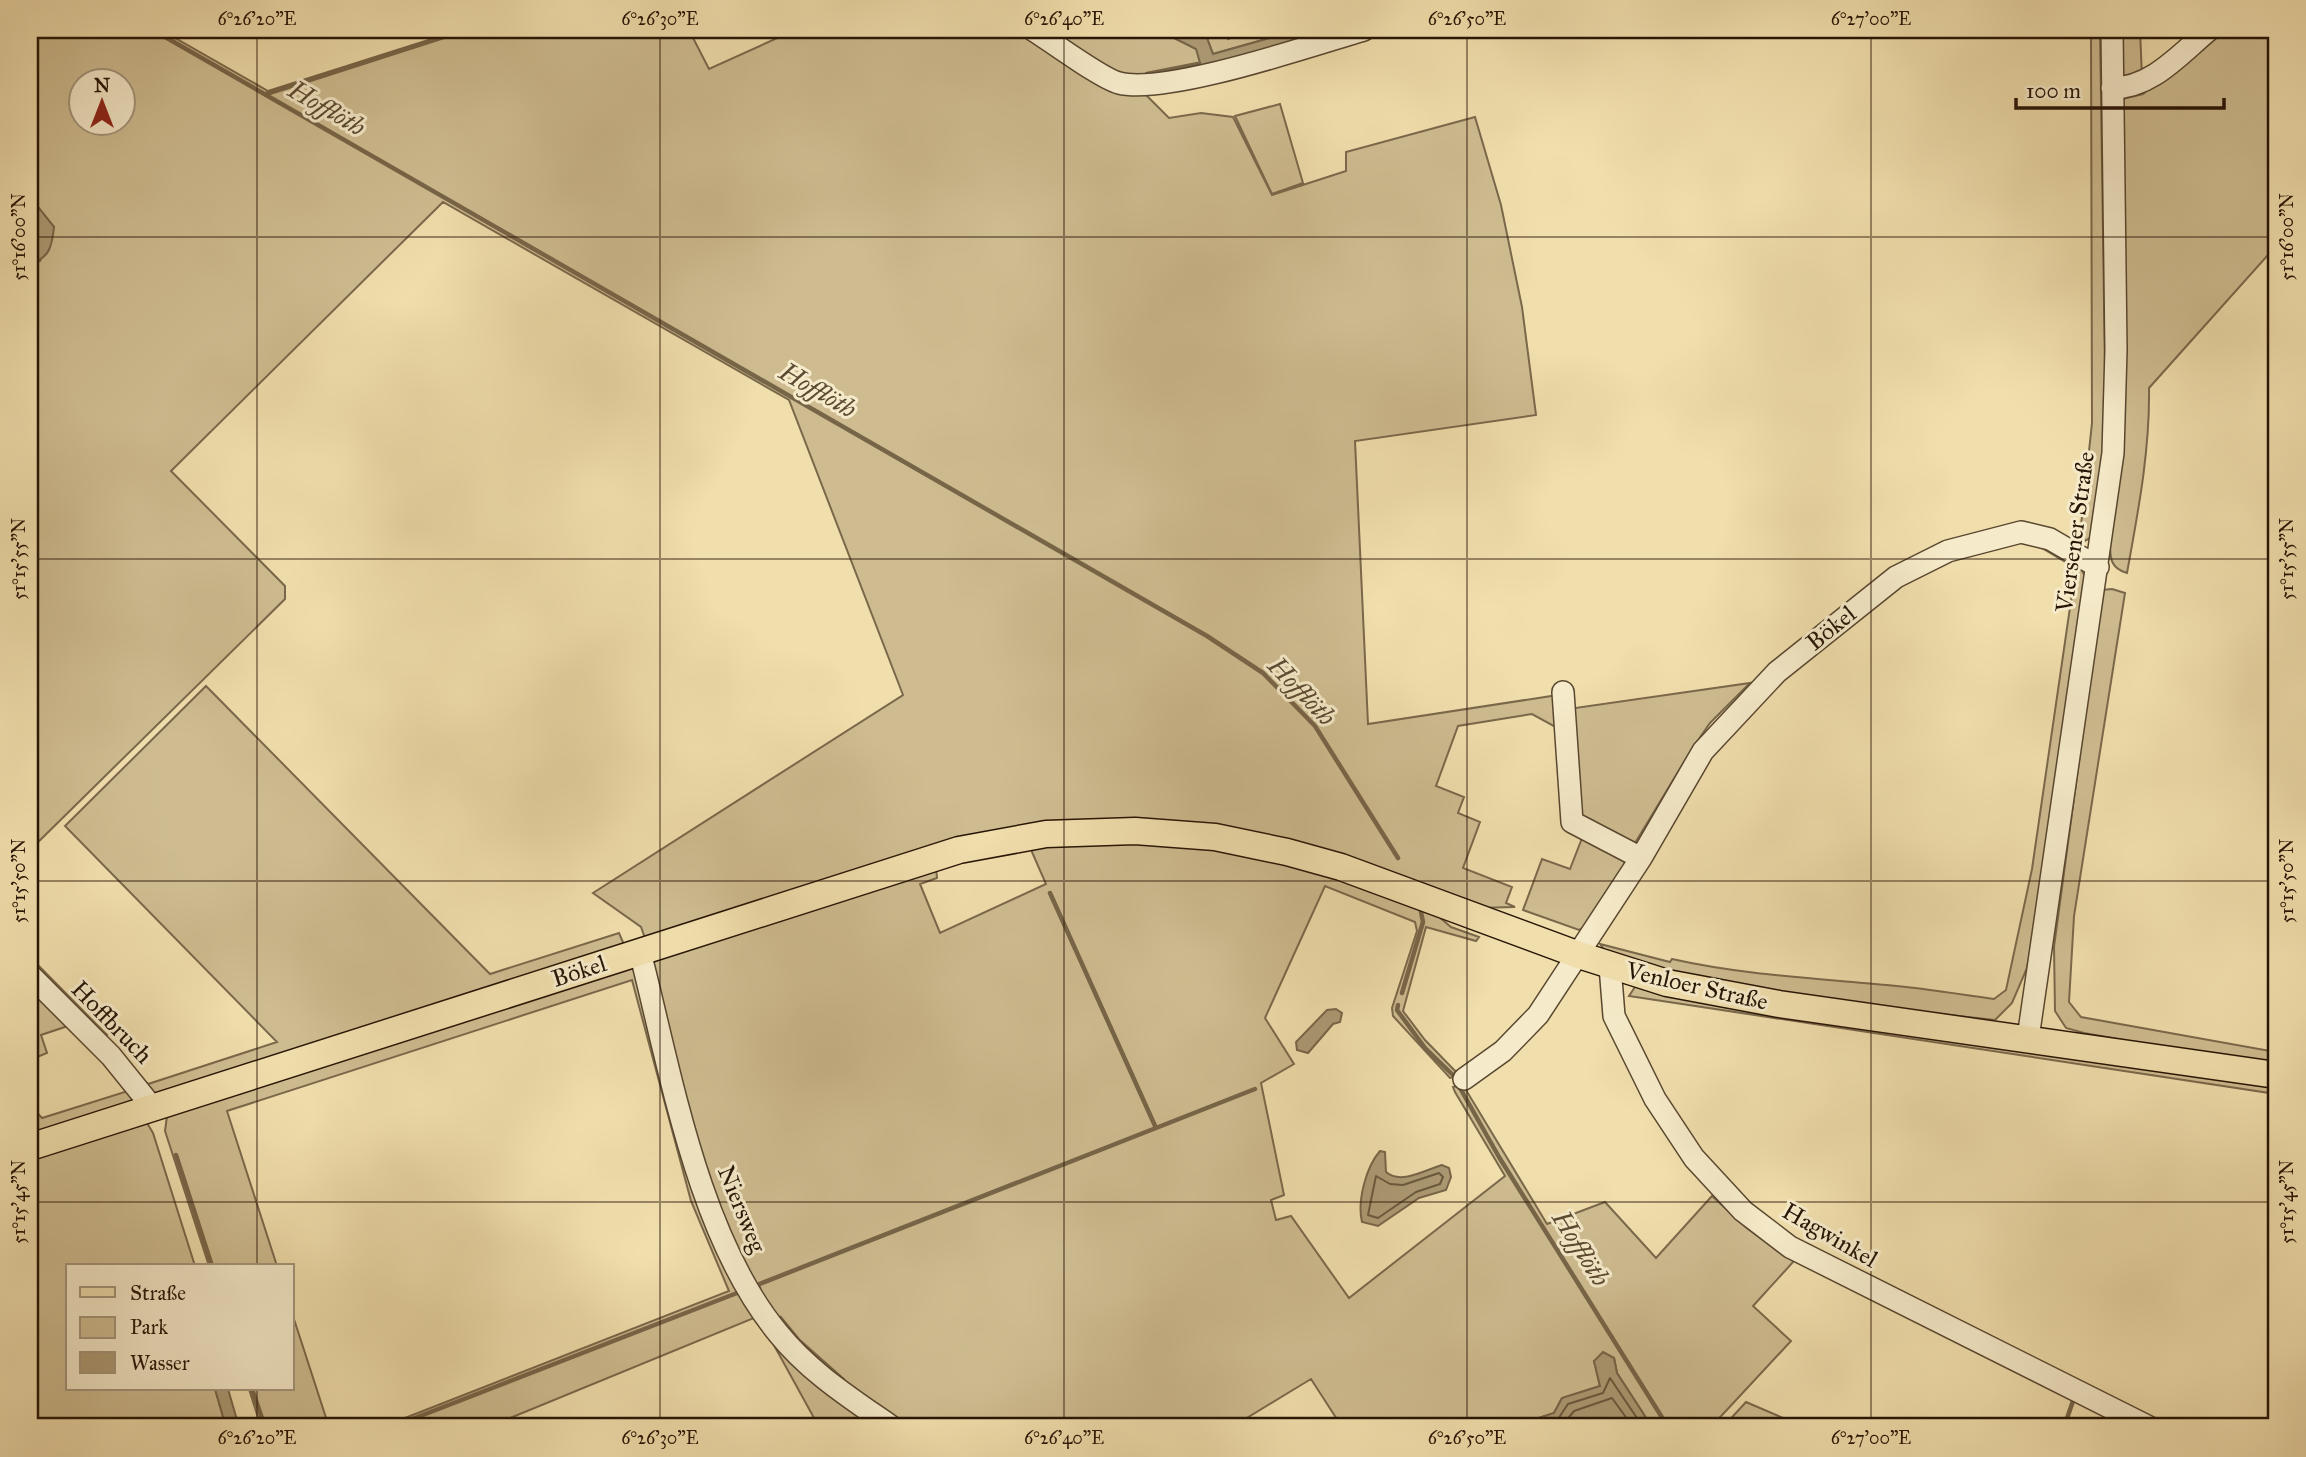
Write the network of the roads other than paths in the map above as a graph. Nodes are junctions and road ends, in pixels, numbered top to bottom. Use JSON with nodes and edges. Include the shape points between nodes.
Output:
{"nodes":[{"id":1,"x":1033,"y":30,"type":"edge"},
{"id":2,"x":1364,"y":30,"type":"edge"},
{"id":3,"x":2112,"y":30,"type":"edge"},
{"id":4,"x":2209,"y":30,"type":"edge"},
{"id":5,"x":2112,"y":88,"type":"junction"},
{"id":6,"x":2098,"y":567,"type":"junction"},
{"id":7,"x":1563,"y":692,"type":"dead end"},
{"id":8,"x":1135,"y":831,"type":"joint"},
{"id":9,"x":1641,"y":858,"type":"junction"},
{"id":10,"x":639,"y":952,"type":"junction"},
{"id":11,"x":1579,"y":955,"type":"junction"},
{"id":12,"x":1610,"y":966,"type":"junction"},
{"id":13,"x":30,"y":975,"type":"edge"},
{"id":14,"x":2028,"y":1038,"type":"junction"},
{"id":15,"x":2276,"y":1075,"type":"edge"},
{"id":16,"x":1464,"y":1079,"type":"dead end"},
{"id":17,"x":153,"y":1108,"type":"junction"},
{"id":18,"x":30,"y":1147,"type":"edge"},
{"id":19,"x":892,"y":1427,"type":"edge"},
{"id":20,"x":2149,"y":1427,"type":"edge"}],
"edges":[{"from":1,"to":2,"type":"street","via":[[1117,83],[1145,86],[1230,68]]},
{"from":3,"to":5,"type":"street","name":"Viersener Straße"},
{"from":4,"to":5,"type":"street","via":[[2148,81]]},
{"from":5,"to":6,"type":"street","name":"Viersener Straße","via":[[2116,407]]},
{"from":6,"to":9,"type":"street","name":"Bökel","via":[[2050,539],[2021,532],[1948,551],[1896,576],[1777,672],[1703,751]]},
{"from":6,"to":14,"type":"street","name":"Viersener Straße"},
{"from":7,"to":9,"type":"street","via":[[1572,822]]},
{"from":8,"to":10,"type":"main road","name":"Bökel","via":[[1046,834],[959,849]]},
{"from":8,"to":11,"type":"main road","name":"Venloer Straße","via":[[1215,838],[1287,852]]},
{"from":9,"to":11,"type":"street","name":"Bökel"},
{"from":10,"to":17,"type":"main road","name":"Bökel"},
{"from":10,"to":19,"type":"street","name":"Niersweg","via":[[701,1182],[740,1275],[794,1351]]},
{"from":11,"to":12,"type":"main road","name":"Venloer Straße"},
{"from":11,"to":16,"type":"street","name":"Bökel","via":[[1527,1029]]},
{"from":12,"to":14,"type":"main road","name":"Venloer Straße","via":[[1667,983],[1779,1004]]},
{"from":12,"to":20,"type":"street","name":"Hagwinkel","via":[[1614,1016],[1655,1099],[1694,1158],[1743,1211],[1801,1253]]},
{"from":13,"to":17,"type":"street","name":"Hoffbruch","via":[[111,1056]]},
{"from":14,"to":15,"type":"main road","name":"Venloer Straße"},
{"from":17,"to":18,"type":"main road","name":"Bökel"}]}
